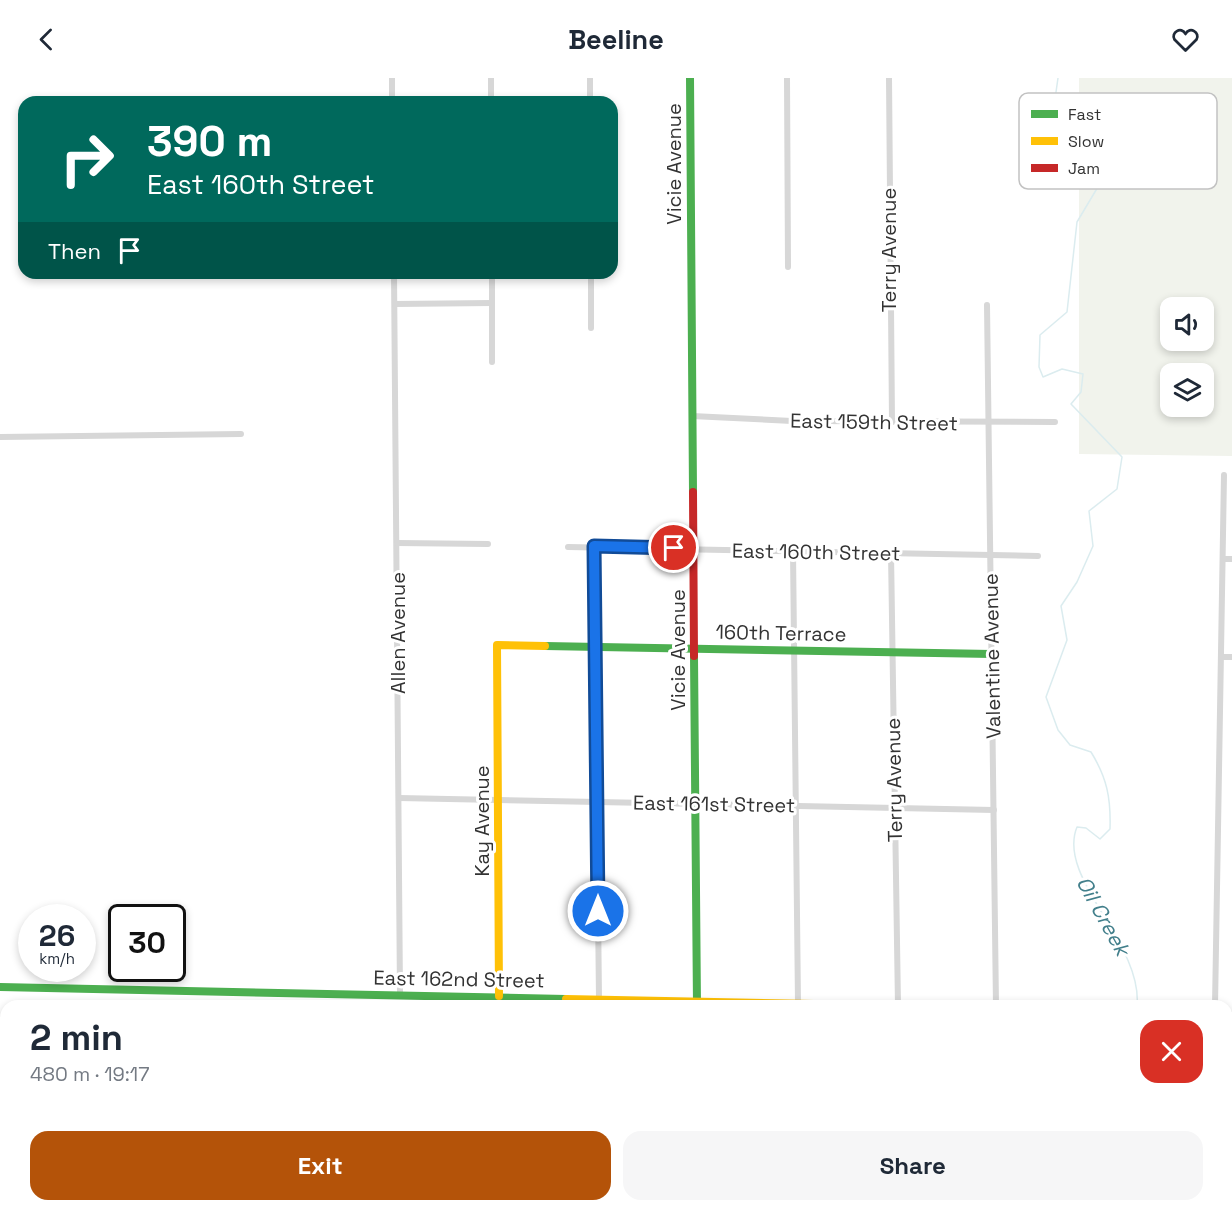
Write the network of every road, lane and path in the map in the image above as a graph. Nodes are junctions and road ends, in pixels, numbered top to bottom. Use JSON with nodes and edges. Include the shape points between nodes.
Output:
{"nodes":[{"id":1,"x":392,"y":78,"type":"edge"},
{"id":2,"x":491,"y":78,"type":"edge"},
{"id":3,"x":590,"y":78,"type":"edge"},
{"id":4,"x":690,"y":78,"type":"edge"},
{"id":5,"x":786,"y":78,"type":"edge"},
{"id":6,"x":889,"y":78,"type":"edge"},
{"id":7,"x":392,"y":96,"type":"edge"},
{"id":8,"x":491,"y":96,"type":"edge"},
{"id":9,"x":590,"y":96,"type":"edge"},
{"id":10,"x":788,"y":267,"type":"dead end"},
{"id":11,"x":394,"y":279,"type":"edge"},
{"id":12,"x":492,"y":279,"type":"edge"},
{"id":13,"x":591,"y":279,"type":"edge"},
{"id":14,"x":492,"y":303,"type":"junction"},
{"id":15,"x":395,"y":304,"type":"junction"},
{"id":16,"x":987,"y":305,"type":"dead end"},
{"id":17,"x":591,"y":327,"type":"dead end"},
{"id":18,"x":492,"y":362,"type":"dead end"},
{"id":19,"x":692,"y":416,"type":"junction"},
{"id":20,"x":892,"y":422,"type":"junction"},
{"id":21,"x":1055,"y":422,"type":"dead end"},
{"id":22,"x":990,"y":423,"type":"junction"},
{"id":23,"x":241,"y":434,"type":"dead end"},
{"id":24,"x":0,"y":437,"type":"edge"},
{"id":25,"x":1224,"y":475,"type":"dead end"},
{"id":26,"x":397,"y":543,"type":"junction"},
{"id":27,"x":488,"y":544,"type":"dead end"},
{"id":28,"x":594,"y":546,"type":"junction"},
{"id":29,"x":568,"y":547,"type":"dead end"},
{"id":30,"x":693,"y":549,"type":"junction"},
{"id":31,"x":793,"y":551,"type":"junction"},
{"id":32,"x":891,"y":554,"type":"junction"},
{"id":33,"x":991,"y":556,"type":"junction"},
{"id":34,"x":1038,"y":556,"type":"dead end"},
{"id":35,"x":1223,"y":559,"type":"junction"},
{"id":36,"x":1232,"y":560,"type":"edge"},
{"id":37,"x":497,"y":645,"type":"joint"},
{"id":38,"x":596,"y":646,"type":"junction"},
{"id":39,"x":694,"y":648,"type":"junction"},
{"id":40,"x":794,"y":650,"type":"junction"},
{"id":41,"x":892,"y":652,"type":"junction"},
{"id":42,"x":992,"y":654,"type":"junction"},
{"id":43,"x":1221,"y":657,"type":"junction"},
{"id":44,"x":1232,"y":657,"type":"edge"},
{"id":45,"x":399,"y":798,"type":"junction"},
{"id":46,"x":498,"y":800,"type":"junction"},
{"id":47,"x":598,"y":802,"type":"junction"},
{"id":48,"x":696,"y":803,"type":"junction"},
{"id":49,"x":796,"y":805,"type":"junction"},
{"id":50,"x":895,"y":808,"type":"junction"},
{"id":51,"x":994,"y":810,"type":"junction"},
{"id":52,"x":0,"y":987,"type":"edge"},
{"id":53,"x":400,"y":994,"type":"junction"},
{"id":54,"x":500,"y":996,"type":"junction"},
{"id":55,"x":599,"y":999,"type":"junction"},
{"id":56,"x":619,"y":1000,"type":"edge"},
{"id":57,"x":697,"y":1000,"type":"edge"},
{"id":58,"x":798,"y":1000,"type":"edge"},
{"id":59,"x":898,"y":1000,"type":"edge"},
{"id":60,"x":996,"y":1000,"type":"edge"},
{"id":61,"x":1215,"y":1000,"type":"edge"}],
"edges":[{"from":1,"to":7,"type":"street"},
{"from":2,"to":8,"type":"street"},
{"from":3,"to":9,"type":"street"},
{"from":4,"to":19,"type":"street","name":"Vicie Avenue"},
{"from":5,"to":10,"type":"street"},
{"from":6,"to":20,"type":"street","name":"Terry Avenue"},
{"from":11,"to":15,"type":"street","name":"Allen Avenue"},
{"from":12,"to":14,"type":"street"},
{"from":13,"to":17,"type":"street"},
{"from":14,"to":15,"type":"street"},
{"from":14,"to":18,"type":"street"},
{"from":15,"to":26,"type":"street","name":"Allen Avenue"},
{"from":16,"to":22,"type":"street","name":"Valentine Avenue"},
{"from":19,"to":20,"type":"street","name":"East 159th Street"},
{"from":19,"to":30,"type":"street","name":"Vicie Avenue"},
{"from":20,"to":22,"type":"street","name":"East 159th Street"},
{"from":21,"to":22,"type":"street","name":"East 159th Street"},
{"from":22,"to":33,"type":"street","name":"Valentine Avenue"},
{"from":23,"to":24,"type":"street"},
{"from":25,"to":35,"type":"street"},
{"from":26,"to":27,"type":"street"},
{"from":26,"to":45,"type":"street","name":"Allen Avenue"},
{"from":28,"to":29,"type":"street","name":"East 160th Street"},
{"from":28,"to":30,"type":"street","name":"East 160th Street"},
{"from":28,"to":38,"type":"street"},
{"from":30,"to":31,"type":"street","name":"East 160th Street"},
{"from":30,"to":39,"type":"street","name":"Vicie Avenue"},
{"from":31,"to":32,"type":"street","name":"East 160th Street"},
{"from":31,"to":40,"type":"street"},
{"from":32,"to":33,"type":"street","name":"East 160th Street"},
{"from":32,"to":41,"type":"street","name":"Terry Avenue"},
{"from":33,"to":34,"type":"street","name":"East 160th Street"},
{"from":33,"to":42,"type":"street","name":"Valentine Avenue"},
{"from":35,"to":36,"type":"street"},
{"from":35,"to":43,"type":"street"},
{"from":37,"to":38,"type":"street","name":"160th Terrace"},
{"from":37,"to":46,"type":"street","name":"Kay Avenue"},
{"from":38,"to":39,"type":"street","name":"160th Terrace"},
{"from":38,"to":47,"type":"street"},
{"from":39,"to":40,"type":"street","name":"160th Terrace"},
{"from":39,"to":48,"type":"street","name":"Vicie Avenue"},
{"from":40,"to":41,"type":"street","name":"160th Terrace"},
{"from":40,"to":49,"type":"street"},
{"from":41,"to":42,"type":"street","name":"160th Terrace"},
{"from":41,"to":50,"type":"street","name":"Terry Avenue"},
{"from":42,"to":51,"type":"street","name":"Valentine Avenue"},
{"from":43,"to":44,"type":"street"},
{"from":43,"to":61,"type":"street"},
{"from":45,"to":46,"type":"street","name":"East 161st Street"},
{"from":45,"to":53,"type":"street","name":"Allen Avenue"},
{"from":46,"to":47,"type":"street","name":"East 161st Street"},
{"from":46,"to":54,"type":"street","name":"Kay Avenue"},
{"from":47,"to":48,"type":"street","name":"East 161st Street"},
{"from":47,"to":55,"type":"street"},
{"from":48,"to":49,"type":"street","name":"East 161st Street"},
{"from":48,"to":57,"type":"street","name":"Vicie Avenue"},
{"from":49,"to":50,"type":"street","name":"East 161st Street"},
{"from":49,"to":58,"type":"street"},
{"from":50,"to":51,"type":"street","name":"East 161st Street"},
{"from":50,"to":59,"type":"street","name":"Terry Avenue"},
{"from":51,"to":60,"type":"street","name":"Valentine Avenue"},
{"from":52,"to":53,"type":"street","name":"East 162nd Street"},
{"from":53,"to":54,"type":"street","name":"East 162nd Street"},
{"from":54,"to":55,"type":"street","name":"East 162nd Street"},
{"from":55,"to":56,"type":"street","name":"East 162nd Street"}]}
